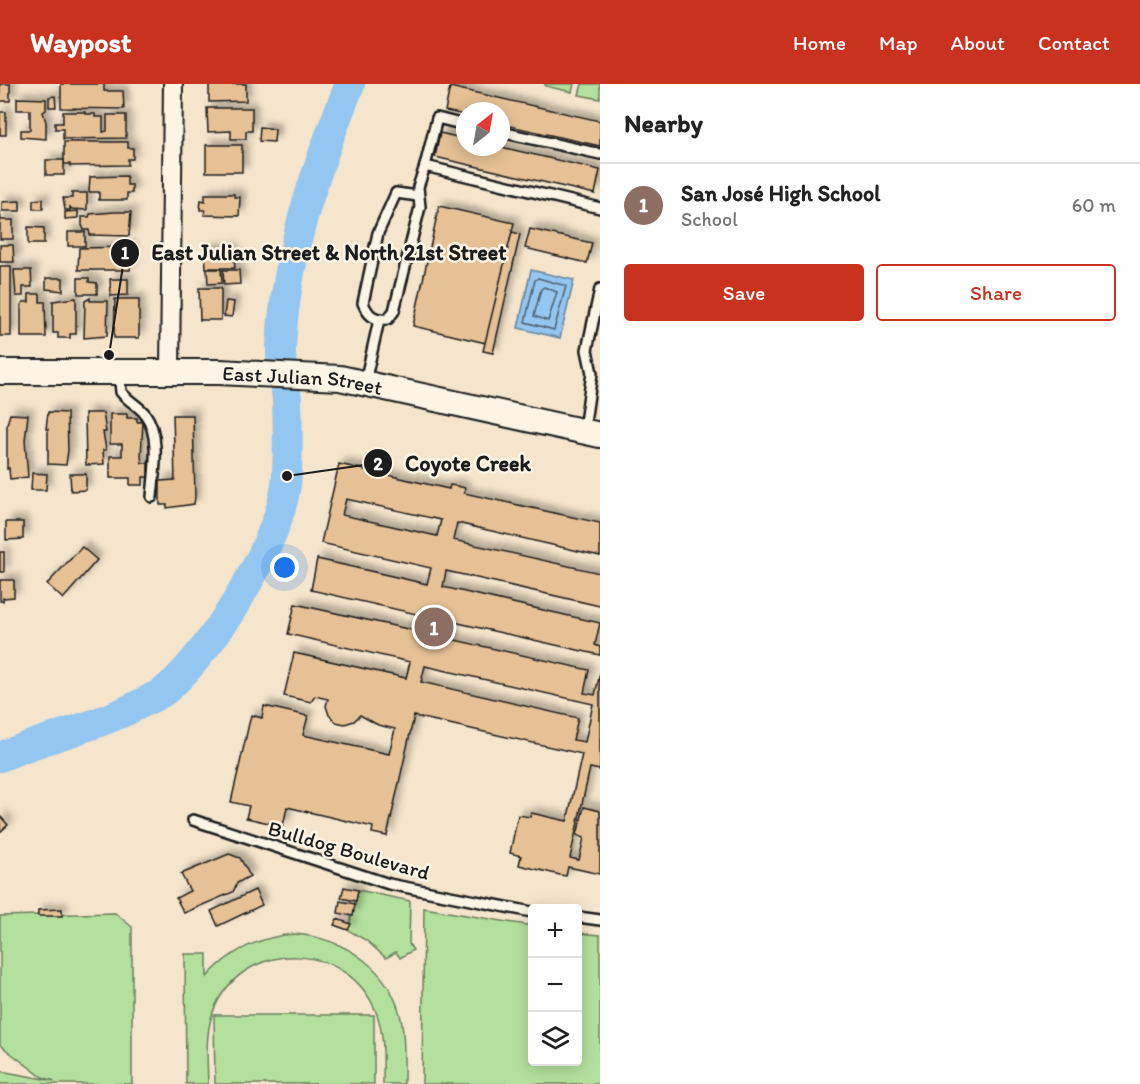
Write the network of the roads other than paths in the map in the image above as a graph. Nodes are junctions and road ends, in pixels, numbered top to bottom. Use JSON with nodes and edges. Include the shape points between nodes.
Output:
{"nodes":[{"id":1,"x":173,"y":84,"type":"edge"},
{"id":2,"x":456,"y":122,"type":"edge"},
{"id":3,"x":510,"y":134,"type":"edge"},
{"id":4,"x":600,"y":154,"type":"edge"},
{"id":5,"x":425,"y":166,"type":"junction"},
{"id":6,"x":418,"y":196,"type":"junction"},
{"id":7,"x":600,"y":208,"type":"edge"},
{"id":8,"x":600,"y":289,"type":"edge"},
{"id":9,"x":379,"y":320,"type":"junction"},
{"id":10,"x":0,"y":372,"type":"edge"},
{"id":11,"x":119,"y":372,"type":"junction"},
{"id":12,"x":170,"y":372,"type":"junction"},
{"id":13,"x":365,"y":382,"type":"junction"},
{"id":14,"x":592,"y":434,"type":"edge"},
{"id":15,"x":152,"y":497,"type":"dead end"},
{"id":16,"x":193,"y":820,"type":"dead end"},
{"id":17,"x":528,"y":911,"type":"edge"},
{"id":18,"x":582,"y":918,"type":"edge"},
{"id":19,"x":600,"y":920,"type":"edge"}],
"edges":[{"from":1,"to":12,"type":"street"},
{"from":2,"to":5,"type":"lane","via":[[437,118]]},
{"from":3,"to":4,"type":"lane"},
{"from":5,"to":6,"type":"lane"},
{"from":5,"to":7,"type":"lane"},
{"from":6,"to":9,"type":"lane","via":[[420,207],[394,311],[387,319]]},
{"from":6,"to":9,"type":"lane","via":[[396,193],[378,233],[363,303],[368,314]]},
{"from":8,"to":14,"type":"lane","via":[[587,350],[592,373]]},
{"from":9,"to":13,"type":"lane"},
{"from":10,"to":11,"type":"main road","name":"East Julian Street"},
{"from":11,"to":12,"type":"main road","name":"East Julian Street"},
{"from":11,"to":15,"type":"lane","via":[[121,392],[144,413],[151,426]]},
{"from":12,"to":13,"type":"main road","name":"East Julian Street"},
{"from":13,"to":14,"type":"main road","name":"East Julian Street"},
{"from":16,"to":17,"type":"lane","name":"Bulldog Boulevard","via":[[389,884]]},
{"from":18,"to":19,"type":"lane"}]}
